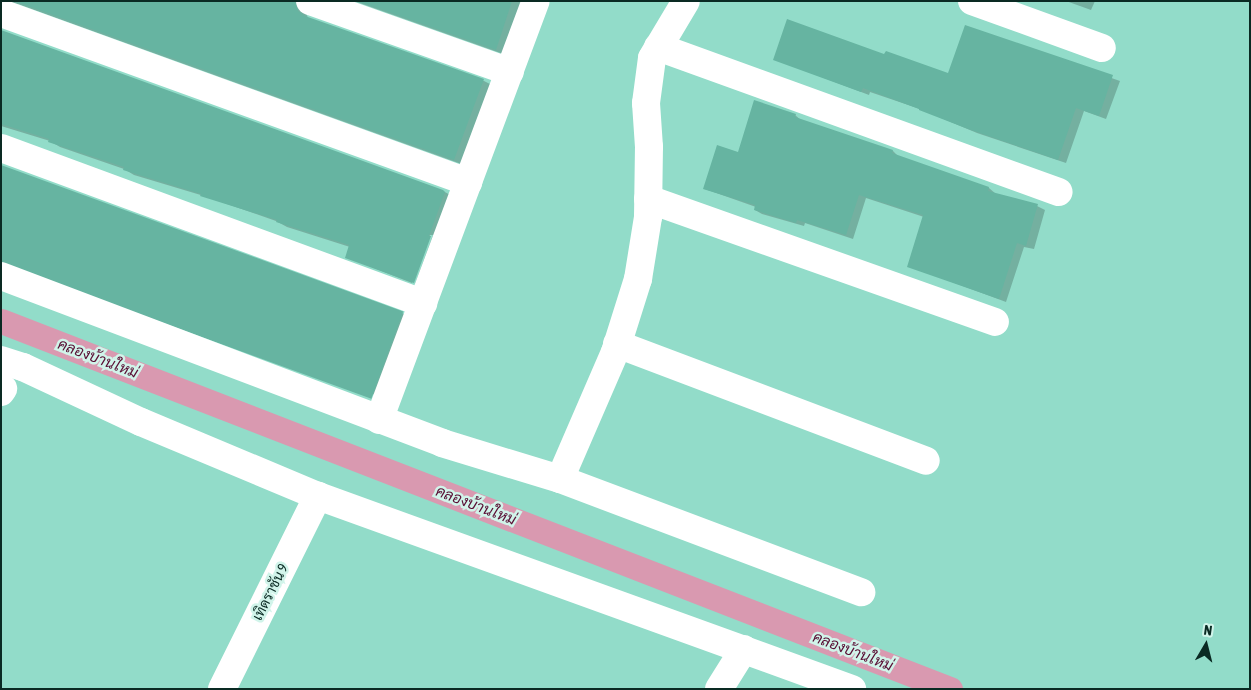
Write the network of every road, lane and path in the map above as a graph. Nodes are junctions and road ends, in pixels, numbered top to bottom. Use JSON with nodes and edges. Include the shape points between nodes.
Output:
{"nodes":[{"id":1,"x":310,"y":1,"type":"edge"},
{"id":2,"x":536,"y":1,"type":"edge"},
{"id":3,"x":686,"y":1,"type":"edge"},
{"id":4,"x":972,"y":1,"type":"edge"},
{"id":5,"x":1,"y":12,"type":"edge"},
{"id":6,"x":658,"y":47,"type":"junction"},
{"id":7,"x":1102,"y":48,"type":"dead end"},
{"id":8,"x":510,"y":72,"type":"junction"},
{"id":9,"x":1,"y":148,"type":"edge"},
{"id":10,"x":468,"y":182,"type":"junction"},
{"id":11,"x":1060,"y":192,"type":"dead end"},
{"id":12,"x":648,"y":199,"type":"junction"},
{"id":13,"x":1,"y":276,"type":"edge"},
{"id":14,"x":423,"y":303,"type":"junction"},
{"id":15,"x":995,"y":322,"type":"dead end"},
{"id":16,"x":617,"y":344,"type":"junction"},
{"id":17,"x":1,"y":360,"type":"edge"},
{"id":18,"x":379,"y":420,"type":"junction"},
{"id":19,"x":926,"y":461,"type":"dead end"},
{"id":20,"x":560,"y":479,"type":"junction"},
{"id":21,"x":318,"y":496,"type":"junction"},
{"id":22,"x":861,"y":592,"type":"dead end"},
{"id":23,"x":744,"y":649,"type":"junction"},
{"id":24,"x":222,"y":689,"type":"edge"},
{"id":25,"x":719,"y":689,"type":"edge"},
{"id":26,"x":852,"y":689,"type":"edge"}],
"edges":[{"from":1,"to":8,"type":"street"},
{"from":2,"to":8,"type":"street"},
{"from":3,"to":6,"type":"street"},
{"from":4,"to":7,"type":"street"},
{"from":5,"to":10,"type":"street"},
{"from":6,"to":11,"type":"street"},
{"from":6,"to":12,"type":"street","via":[[652,58],[646,103]]},
{"from":8,"to":10,"type":"street"},
{"from":9,"to":14,"type":"street"},
{"from":10,"to":14,"type":"street"},
{"from":12,"to":15,"type":"street"},
{"from":12,"to":16,"type":"street","via":[[638,279]]},
{"from":13,"to":18,"type":"street"},
{"from":14,"to":18,"type":"street"},
{"from":16,"to":19,"type":"street"},
{"from":16,"to":20,"type":"street"},
{"from":17,"to":21,"type":"street"},
{"from":18,"to":20,"type":"street","via":[[442,444]]},
{"from":20,"to":22,"type":"street"},
{"from":21,"to":23,"type":"street"},
{"from":21,"to":24,"type":"street","name":"เทิดราชัน 9"},
{"from":23,"to":25,"type":"street"},
{"from":23,"to":26,"type":"street"}]}
